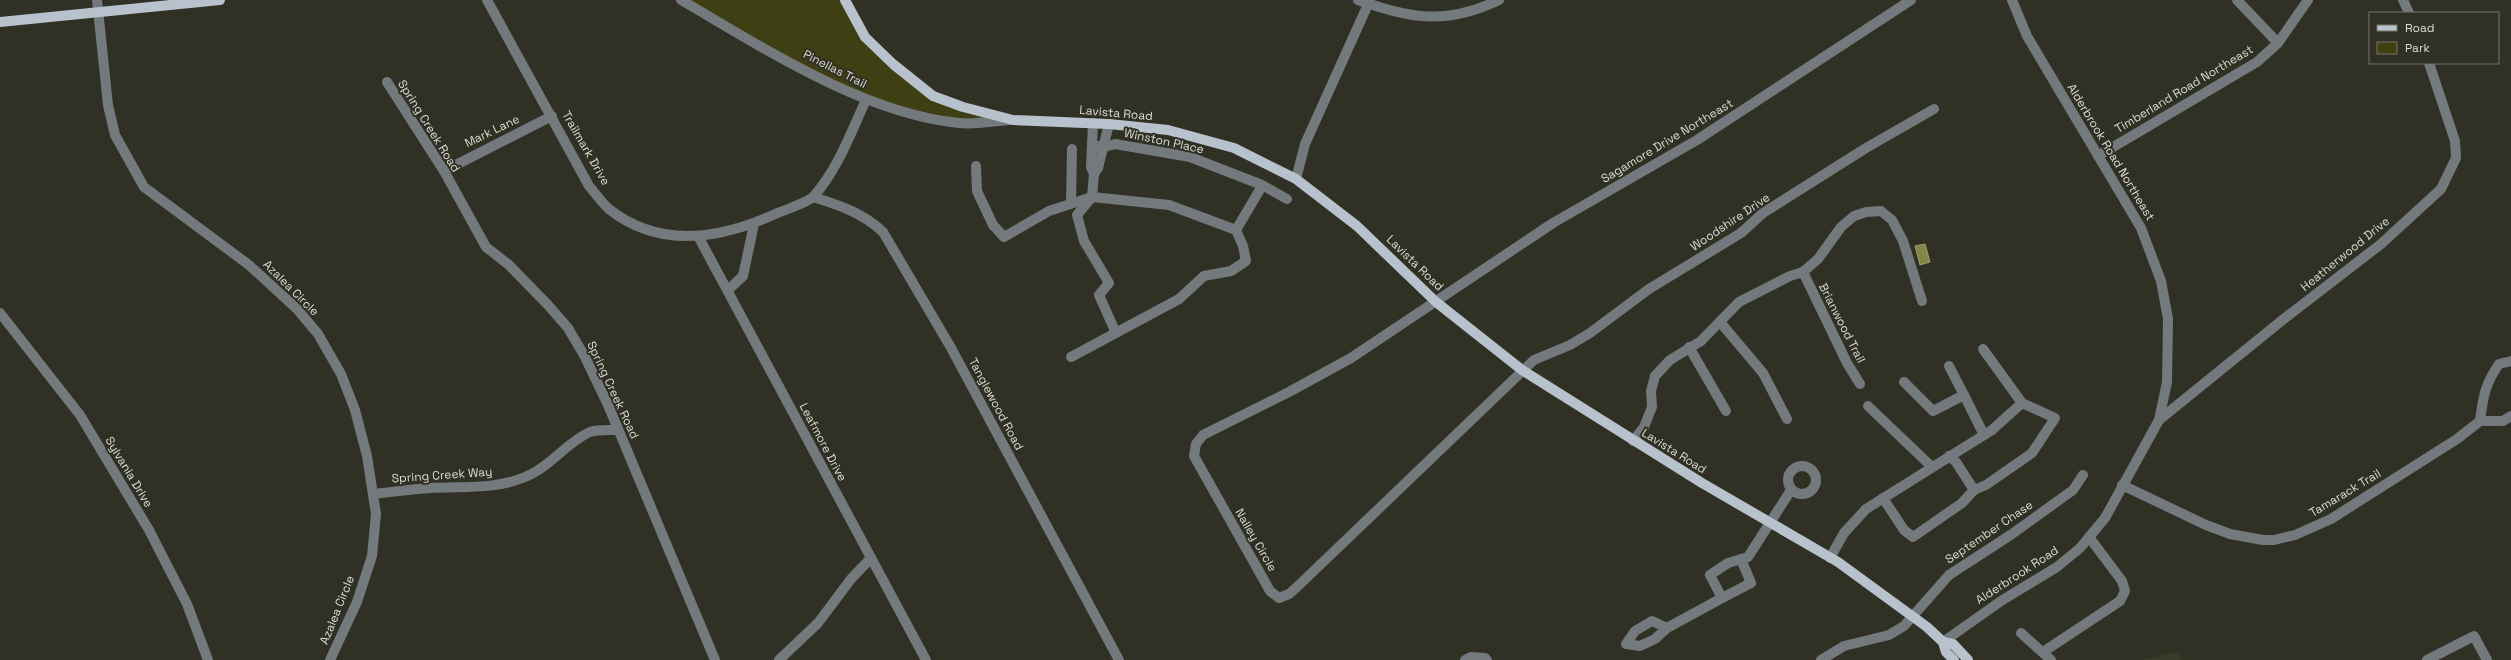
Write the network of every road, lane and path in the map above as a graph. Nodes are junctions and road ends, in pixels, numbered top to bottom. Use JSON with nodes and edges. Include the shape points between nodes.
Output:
{"nodes":[{"id":1,"x":97,"y":0,"type":"edge"},
{"id":2,"x":220,"y":0,"type":"edge"},
{"id":3,"x":486,"y":0,"type":"edge"},
{"id":4,"x":681,"y":0,"type":"edge"},
{"id":5,"x":845,"y":0,"type":"edge"},
{"id":6,"x":1358,"y":0,"type":"edge"},
{"id":7,"x":1499,"y":0,"type":"edge"},
{"id":8,"x":1911,"y":0,"type":"edge"},
{"id":9,"x":2012,"y":0,"type":"edge"},
{"id":10,"x":2236,"y":0,"type":"edge"},
{"id":11,"x":2308,"y":0,"type":"edge"},
{"id":12,"x":2403,"y":0,"type":"edge"},
{"id":13,"x":1369,"y":2,"type":"edge"},
{"id":14,"x":2409,"y":12,"type":"edge"},
{"id":15,"x":98,"y":13,"type":"junction"},
{"id":16,"x":0,"y":22,"type":"edge"},
{"id":17,"x":2278,"y":43,"type":"junction"},
{"id":18,"x":2429,"y":64,"type":"edge"},
{"id":19,"x":387,"y":82,"type":"dead end"},
{"id":20,"x":866,"y":100,"type":"junction"},
{"id":21,"x":1934,"y":109,"type":"dead end"},
{"id":22,"x":552,"y":116,"type":"junction"},
{"id":23,"x":1013,"y":120,"type":"junction"},
{"id":24,"x":1093,"y":123,"type":"junction"},
{"id":25,"x":1109,"y":124,"type":"junction"},
{"id":26,"x":1092,"y":145,"type":"junction"},
{"id":27,"x":1104,"y":147,"type":"junction"},
{"id":28,"x":1072,"y":149,"type":"dead end"},
{"id":29,"x":2098,"y":156,"type":"junction"},
{"id":30,"x":976,"y":166,"type":"dead end"},
{"id":31,"x":444,"y":170,"type":"junction"},
{"id":32,"x":1094,"y":174,"type":"junction"},
{"id":33,"x":1296,"y":179,"type":"junction"},
{"id":34,"x":1262,"y":186,"type":"junction"},
{"id":35,"x":813,"y":197,"type":"junction"},
{"id":36,"x":1092,"y":198,"type":"junction"},
{"id":37,"x":1287,"y":199,"type":"dead end"},
{"id":38,"x":1071,"y":202,"type":"junction"},
{"id":39,"x":754,"y":224,"type":"junction"},
{"id":40,"x":1236,"y":230,"type":"junction"},
{"id":41,"x":698,"y":236,"type":"junction"},
{"id":42,"x":1802,"y":272,"type":"junction"},
{"id":43,"x":728,"y":290,"type":"junction"},
{"id":44,"x":1922,"y":301,"type":"dead end"},
{"id":45,"x":1436,"y":302,"type":"junction"},
{"id":46,"x":0,"y":314,"type":"edge"},
{"id":47,"x":1720,"y":322,"type":"junction"},
{"id":48,"x":1116,"y":333,"type":"junction"},
{"id":49,"x":1689,"y":347,"type":"junction"},
{"id":50,"x":1983,"y":349,"type":"dead end"},
{"id":51,"x":1071,"y":357,"type":"dead end"},
{"id":52,"x":2511,"y":361,"type":"edge"},
{"id":53,"x":1950,"y":366,"type":"dead end"},
{"id":54,"x":1522,"y":370,"type":"junction"},
{"id":55,"x":1904,"y":382,"type":"dead end"},
{"id":56,"x":1860,"y":384,"type":"dead end"},
{"id":57,"x":1964,"y":395,"type":"junction"},
{"id":58,"x":2022,"y":403,"type":"junction"},
{"id":59,"x":1868,"y":406,"type":"dead end"},
{"id":60,"x":1726,"y":411,"type":"dead end"},
{"id":61,"x":2511,"y":416,"type":"edge"},
{"id":62,"x":1787,"y":419,"type":"dead end"},
{"id":63,"x":2159,"y":420,"type":"junction"},
{"id":64,"x":2480,"y":421,"type":"junction"},
{"id":65,"x":618,"y":430,"type":"junction"},
{"id":66,"x":1984,"y":435,"type":"junction"},
{"id":67,"x":1633,"y":441,"type":"junction"},
{"id":68,"x":1949,"y":456,"type":"junction"},
{"id":69,"x":1932,"y":467,"type":"junction"},
{"id":70,"x":2083,"y":476,"type":"dead end"},
{"id":71,"x":2122,"y":485,"type":"junction"},
{"id":72,"x":1791,"y":490,"type":"junction"},
{"id":73,"x":1974,"y":490,"type":"junction"},
{"id":74,"x":373,"y":494,"type":"junction"},
{"id":75,"x":1883,"y":498,"type":"junction"},
{"id":76,"x":1771,"y":523,"type":"junction"},
{"id":77,"x":2089,"y":537,"type":"junction"},
{"id":78,"x":870,"y":558,"type":"junction"},
{"id":79,"x":1830,"y":558,"type":"junction"},
{"id":80,"x":1741,"y":559,"type":"junction"},
{"id":81,"x":1722,"y":598,"type":"junction"},
{"id":82,"x":1912,"y":615,"type":"junction"},
{"id":83,"x":1667,"y":628,"type":"dead end"},
{"id":84,"x":2021,"y":633,"type":"dead end"},
{"id":85,"x":1943,"y":642,"type":"junction"},
{"id":86,"x":2043,"y":652,"type":"junction"},
{"id":87,"x":208,"y":660,"type":"edge"},
{"id":88,"x":330,"y":660,"type":"edge"},
{"id":89,"x":715,"y":660,"type":"edge"},
{"id":90,"x":779,"y":660,"type":"edge"},
{"id":91,"x":926,"y":660,"type":"edge"},
{"id":92,"x":1119,"y":660,"type":"edge"},
{"id":93,"x":1465,"y":660,"type":"edge"},
{"id":94,"x":1487,"y":660,"type":"edge"},
{"id":95,"x":1821,"y":660,"type":"edge"},
{"id":96,"x":1954,"y":660,"type":"edge"},
{"id":97,"x":1968,"y":660,"type":"edge"},
{"id":98,"x":2051,"y":660,"type":"edge"},
{"id":99,"x":2427,"y":660,"type":"edge"},
{"id":100,"x":2487,"y":660,"type":"edge"}],
"edges":[{"from":1,"to":15,"type":"street","name":"Azalea Circle"},
{"from":2,"to":15,"type":"main road"},
{"from":3,"to":22,"type":"street","name":"Trailmark Drive"},
{"from":4,"to":20,"type":"street","name":"Pinellas Trail"},
{"from":5,"to":23,"type":"main road","name":"Lavista Road","via":[[865,37],[893,64],[933,96]]},
{"from":6,"to":13,"type":"street"},
{"from":7,"to":13,"type":"street","via":[[1483,8],[1438,18],[1402,14]]},
{"from":8,"to":45,"type":"street","name":"Sagamore Drive Northeast","via":[[1697,140],[1553,223]]},
{"from":9,"to":29,"type":"street","name":"Alderbrook Road Northeast","via":[[2027,36]]},
{"from":10,"to":17,"type":"street"},
{"from":11,"to":17,"type":"street","name":"Timberland Road Northeast"},
{"from":12,"to":14,"type":"street"},
{"from":13,"to":33,"type":"street","via":[[1305,144]]},
{"from":15,"to":16,"type":"main road"},
{"from":15,"to":74,"type":"street","name":"Azalea Circle","via":[[108,105],[115,135],[133,168],[144,187],[249,265],[297,309],[318,334],[341,374],[355,410],[367,456]]},
{"from":17,"to":29,"type":"street","name":"Timberland Road Northeast","via":[[2257,62],[2219,86]]},
{"from":18,"to":63,"type":"street","name":"Heatherwood Drive","via":[[2455,141],[2456,158],[2441,189],[2381,244]]},
{"from":19,"to":31,"type":"street","name":"Spring Creek Road"},
{"from":20,"to":23,"type":"street","name":"Pinellas Trail","via":[[927,118],[961,123]]},
{"from":20,"to":35,"type":"street","name":"Trailmark Drive","via":[[833,170]]},
{"from":21,"to":54,"type":"street","name":"Woodshire Drive","via":[[1866,148],[1763,214],[1741,233],[1650,289],[1590,333],[1570,345],[1544,354]]},
{"from":22,"to":31,"type":"street","name":"Mark Lane"},
{"from":22,"to":41,"type":"street","name":"Trailmark Drive","via":[[589,186],[609,209],[632,223],[669,237]]},
{"from":23,"to":24,"type":"main road","name":"Lavista Road"},
{"from":24,"to":25,"type":"main road","name":"Lavista Road"},
{"from":24,"to":26,"type":"street","name":"Winston Place"},
{"from":25,"to":27,"type":"street","name":"Winston Place"},
{"from":25,"to":33,"type":"main road","name":"Lavista Road","via":[[1168,130],[1234,148]]},
{"from":26,"to":27,"type":"street","name":"Winston Place"},
{"from":26,"to":32,"type":"street","name":"Winston Place","via":[[1091,167]]},
{"from":27,"to":32,"type":"street","name":"Winston Place"},
{"from":27,"to":34,"type":"street","name":"Winston Place","via":[[1115,144],[1190,157]]},
{"from":28,"to":38,"type":"street"},
{"from":29,"to":63,"type":"street","name":"Alderbrook Road Northeast","via":[[2141,228],[2161,281],[2168,319],[2167,382]]},
{"from":30,"to":38,"type":"street","via":[[977,191],[993,225],[1004,237],[1049,211]]},
{"from":31,"to":65,"type":"street","name":"Spring Creek Road","via":[[486,247],[526,282],[568,328],[585,357]]},
{"from":32,"to":36,"type":"street","name":"Winston Place"},
{"from":33,"to":45,"type":"main road","name":"Lavista Road","via":[[1357,226]]},
{"from":34,"to":37,"type":"street","name":"Winston Place"},
{"from":34,"to":40,"type":"street"},
{"from":35,"to":39,"type":"street","name":"Trailmark Drive"},
{"from":35,"to":92,"type":"street","name":"Tanglewood Road","via":[[871,220],[883,232],[950,346]]},
{"from":36,"to":38,"type":"street"},
{"from":36,"to":40,"type":"street","via":[[1168,205]]},
{"from":36,"to":48,"type":"street","via":[[1077,215],[1084,240],[1109,283],[1099,295]]},
{"from":39,"to":41,"type":"street","name":"Trailmark Drive"},
{"from":39,"to":43,"type":"street","via":[[744,276]]},
{"from":40,"to":48,"type":"street","via":[[1246,261],[1231,271],[1204,276],[1179,299]]},
{"from":41,"to":43,"type":"street","name":"Leafmore Drive"},
{"from":42,"to":44,"type":"street","via":[[1818,259],[1841,227],[1854,216],[1881,211],[1892,220],[1903,241]]},
{"from":42,"to":47,"type":"street","via":[[1739,302]]},
{"from":42,"to":56,"type":"street","name":"Brianwood Trail"},
{"from":43,"to":78,"type":"street","name":"Leafmore Drive"},
{"from":45,"to":54,"type":"main road","name":"Lavista Road"},
{"from":45,"to":54,"type":"street","name":"Nalley Circle","via":[[1351,358],[1203,435],[1196,444],[1194,456],[1270,591],[1279,598],[1289,594]]},
{"from":46,"to":87,"type":"street","name":"Sylvania Drive","via":[[80,415],[149,530],[187,604]]},
{"from":47,"to":49,"type":"street","via":[[1701,341]]},
{"from":47,"to":62,"type":"street","via":[[1763,373]]},
{"from":48,"to":51,"type":"street"},
{"from":49,"to":60,"type":"street"},
{"from":49,"to":67,"type":"street","via":[[1670,360],[1655,376],[1651,391],[1652,407],[1644,427]]},
{"from":50,"to":58,"type":"street"},
{"from":52,"to":64,"type":"street","via":[[2499,364],[2490,377],[2484,390]]},
{"from":53,"to":57,"type":"street"},
{"from":54,"to":67,"type":"main road","name":"Lavista Road"},
{"from":55,"to":57,"type":"street","via":[[1933,411]]},
{"from":57,"to":66,"type":"street"},
{"from":58,"to":66,"type":"street"},
{"from":58,"to":73,"type":"street","via":[[2055,418],[2032,453],[1986,485]]},
{"from":59,"to":69,"type":"street"},
{"from":61,"to":64,"type":"street","via":[[2503,421]]},
{"from":63,"to":71,"type":"street","name":"Alderbrook Road"},
{"from":64,"to":71,"type":"street","name":"Tamarack Trail","via":[[2457,439],[2331,519],[2295,535],[2274,540],[2230,534]]},
{"from":65,"to":74,"type":"street","name":"Spring Creek Way","via":[[591,432],[568,447],[555,460],[526,477],[508,483],[483,488],[431,488]]},
{"from":65,"to":89,"type":"street","name":"Spring Creek Road"},
{"from":66,"to":68,"type":"street"},
{"from":67,"to":76,"type":"main road","name":"Lavista Road"},
{"from":68,"to":69,"type":"street"},
{"from":68,"to":73,"type":"street","via":[[1956,462]]},
{"from":69,"to":75,"type":"street"},
{"from":70,"to":82,"type":"street","name":"September Chase","via":[[2073,490],[1949,575]]},
{"from":71,"to":77,"type":"street","name":"Alderbrook Road","via":[[2105,518]]},
{"from":72,"to":72,"type":"street","via":[[1798,495],[1807,494],[1814,489],[1817,480],[1808,466],[1799,465],[1791,470],[1787,477]]},
{"from":72,"to":76,"type":"street"},
{"from":73,"to":75,"type":"street","via":[[1962,503],[1913,537],[1904,530]]},
{"from":74,"to":88,"type":"street","name":"Azalea Circle","via":[[376,514],[372,556],[357,602]]},
{"from":75,"to":79,"type":"street","via":[[1866,509],[1844,533]]},
{"from":76,"to":79,"type":"main road","name":"Lavista Road"},
{"from":76,"to":80,"type":"street","via":[[1748,557]]},
{"from":77,"to":85,"type":"street","name":"Alderbrook Road","via":[[2058,567],[2001,600]]},
{"from":77,"to":86,"type":"street","via":[[2122,581],[2125,591],[2120,601]]},
{"from":78,"to":90,"type":"street","via":[[818,623]]},
{"from":78,"to":91,"type":"street","name":"Leafmore Drive"},
{"from":79,"to":82,"type":"main road","name":"Lavista Road"},
{"from":80,"to":81,"type":"street","via":[[1751,582]]},
{"from":80,"to":81,"type":"street","via":[[1728,563],[1710,576]]},
{"from":81,"to":83,"type":"street"},
{"from":82,"to":85,"type":"main road","name":"Lavista Road"},
{"from":82,"to":95,"type":"street","name":"September Chase","via":[[1904,626],[1890,636],[1844,646]]},
{"from":84,"to":86,"type":"street"},
{"from":85,"to":96,"type":"main road","name":"Lavista Road","via":[[1946,652]]},
{"from":85,"to":97,"type":"main road","name":"Lavista Road","via":[[1953,644]]},
{"from":86,"to":98,"type":"street"},
{"from":93,"to":94,"type":"street","via":[[1471,657]]},
{"from":99,"to":100,"type":"street","via":[[2474,636]]}]}
